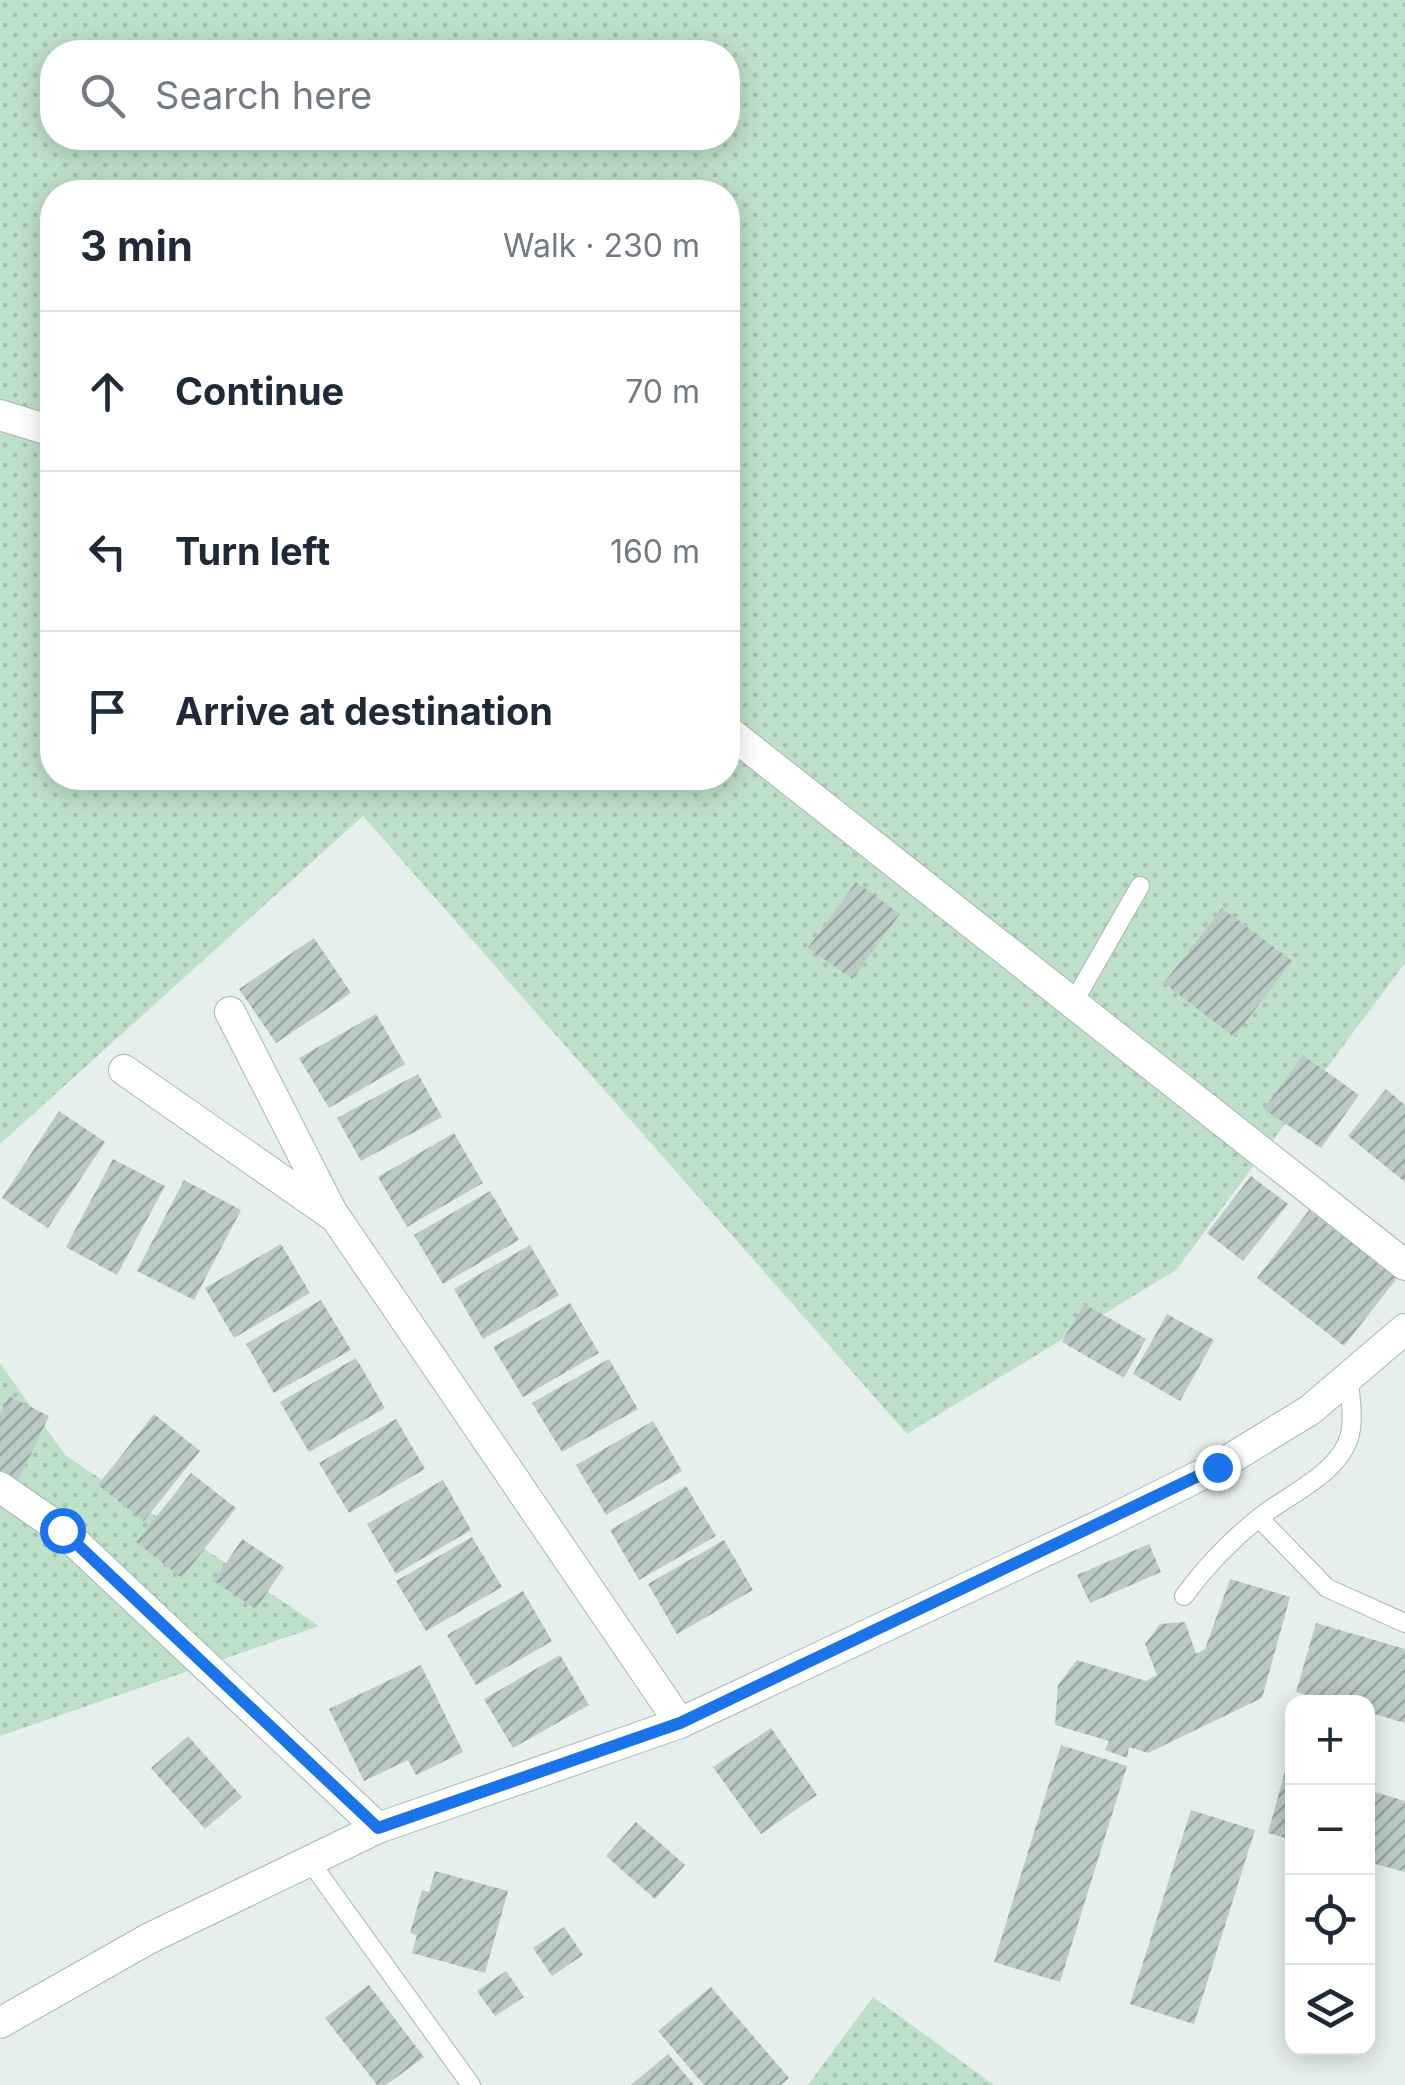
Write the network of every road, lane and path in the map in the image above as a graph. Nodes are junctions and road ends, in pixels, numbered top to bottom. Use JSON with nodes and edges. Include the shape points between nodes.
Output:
{"nodes":[{"id":1,"x":0,"y":415,"type":"edge"},
{"id":2,"x":40,"y":427,"type":"edge"},
{"id":3,"x":740,"y":740,"type":"edge"},
{"id":4,"x":1140,"y":886,"type":"dead end"},
{"id":5,"x":1073,"y":1003,"type":"junction"},
{"id":6,"x":230,"y":1012,"type":"dead end"},
{"id":7,"x":124,"y":1070,"type":"dead end"},
{"id":8,"x":336,"y":1218,"type":"junction"},
{"id":9,"x":1405,"y":1265,"type":"edge"},
{"id":10,"x":1405,"y":1329,"type":"edge"},
{"id":11,"x":1349,"y":1379,"type":"junction"},
{"id":12,"x":0,"y":1487,"type":"edge"},
{"id":13,"x":1259,"y":1518,"type":"junction"},
{"id":14,"x":1184,"y":1596,"type":"dead end"},
{"id":15,"x":1405,"y":1623,"type":"edge"},
{"id":16,"x":680,"y":1723,"type":"junction"},
{"id":17,"x":378,"y":1828,"type":"junction"},
{"id":18,"x":310,"y":1860,"type":"junction"},
{"id":19,"x":0,"y":2023,"type":"edge"},
{"id":20,"x":471,"y":2085,"type":"edge"}],
"edges":[{"from":1,"to":2,"type":"street"},
{"from":3,"to":5,"type":"street"},
{"from":4,"to":5,"type":"lane"},
{"from":5,"to":9,"type":"street"},
{"from":6,"to":8,"type":"street"},
{"from":7,"to":8,"type":"street"},
{"from":8,"to":16,"type":"street"},
{"from":10,"to":11,"type":"street"},
{"from":11,"to":13,"type":"lane","via":[[1351,1432],[1343,1449]]},
{"from":11,"to":16,"type":"street","via":[[1217,1467]]},
{"from":12,"to":17,"type":"street","via":[[62,1530]]},
{"from":13,"to":14,"type":"lane","via":[[1206,1565]]},
{"from":13,"to":15,"type":"lane","via":[[1327,1588]]},
{"from":16,"to":17,"type":"street"},
{"from":17,"to":18,"type":"street"},
{"from":18,"to":19,"type":"street"},
{"from":18,"to":20,"type":"lane"}]}
